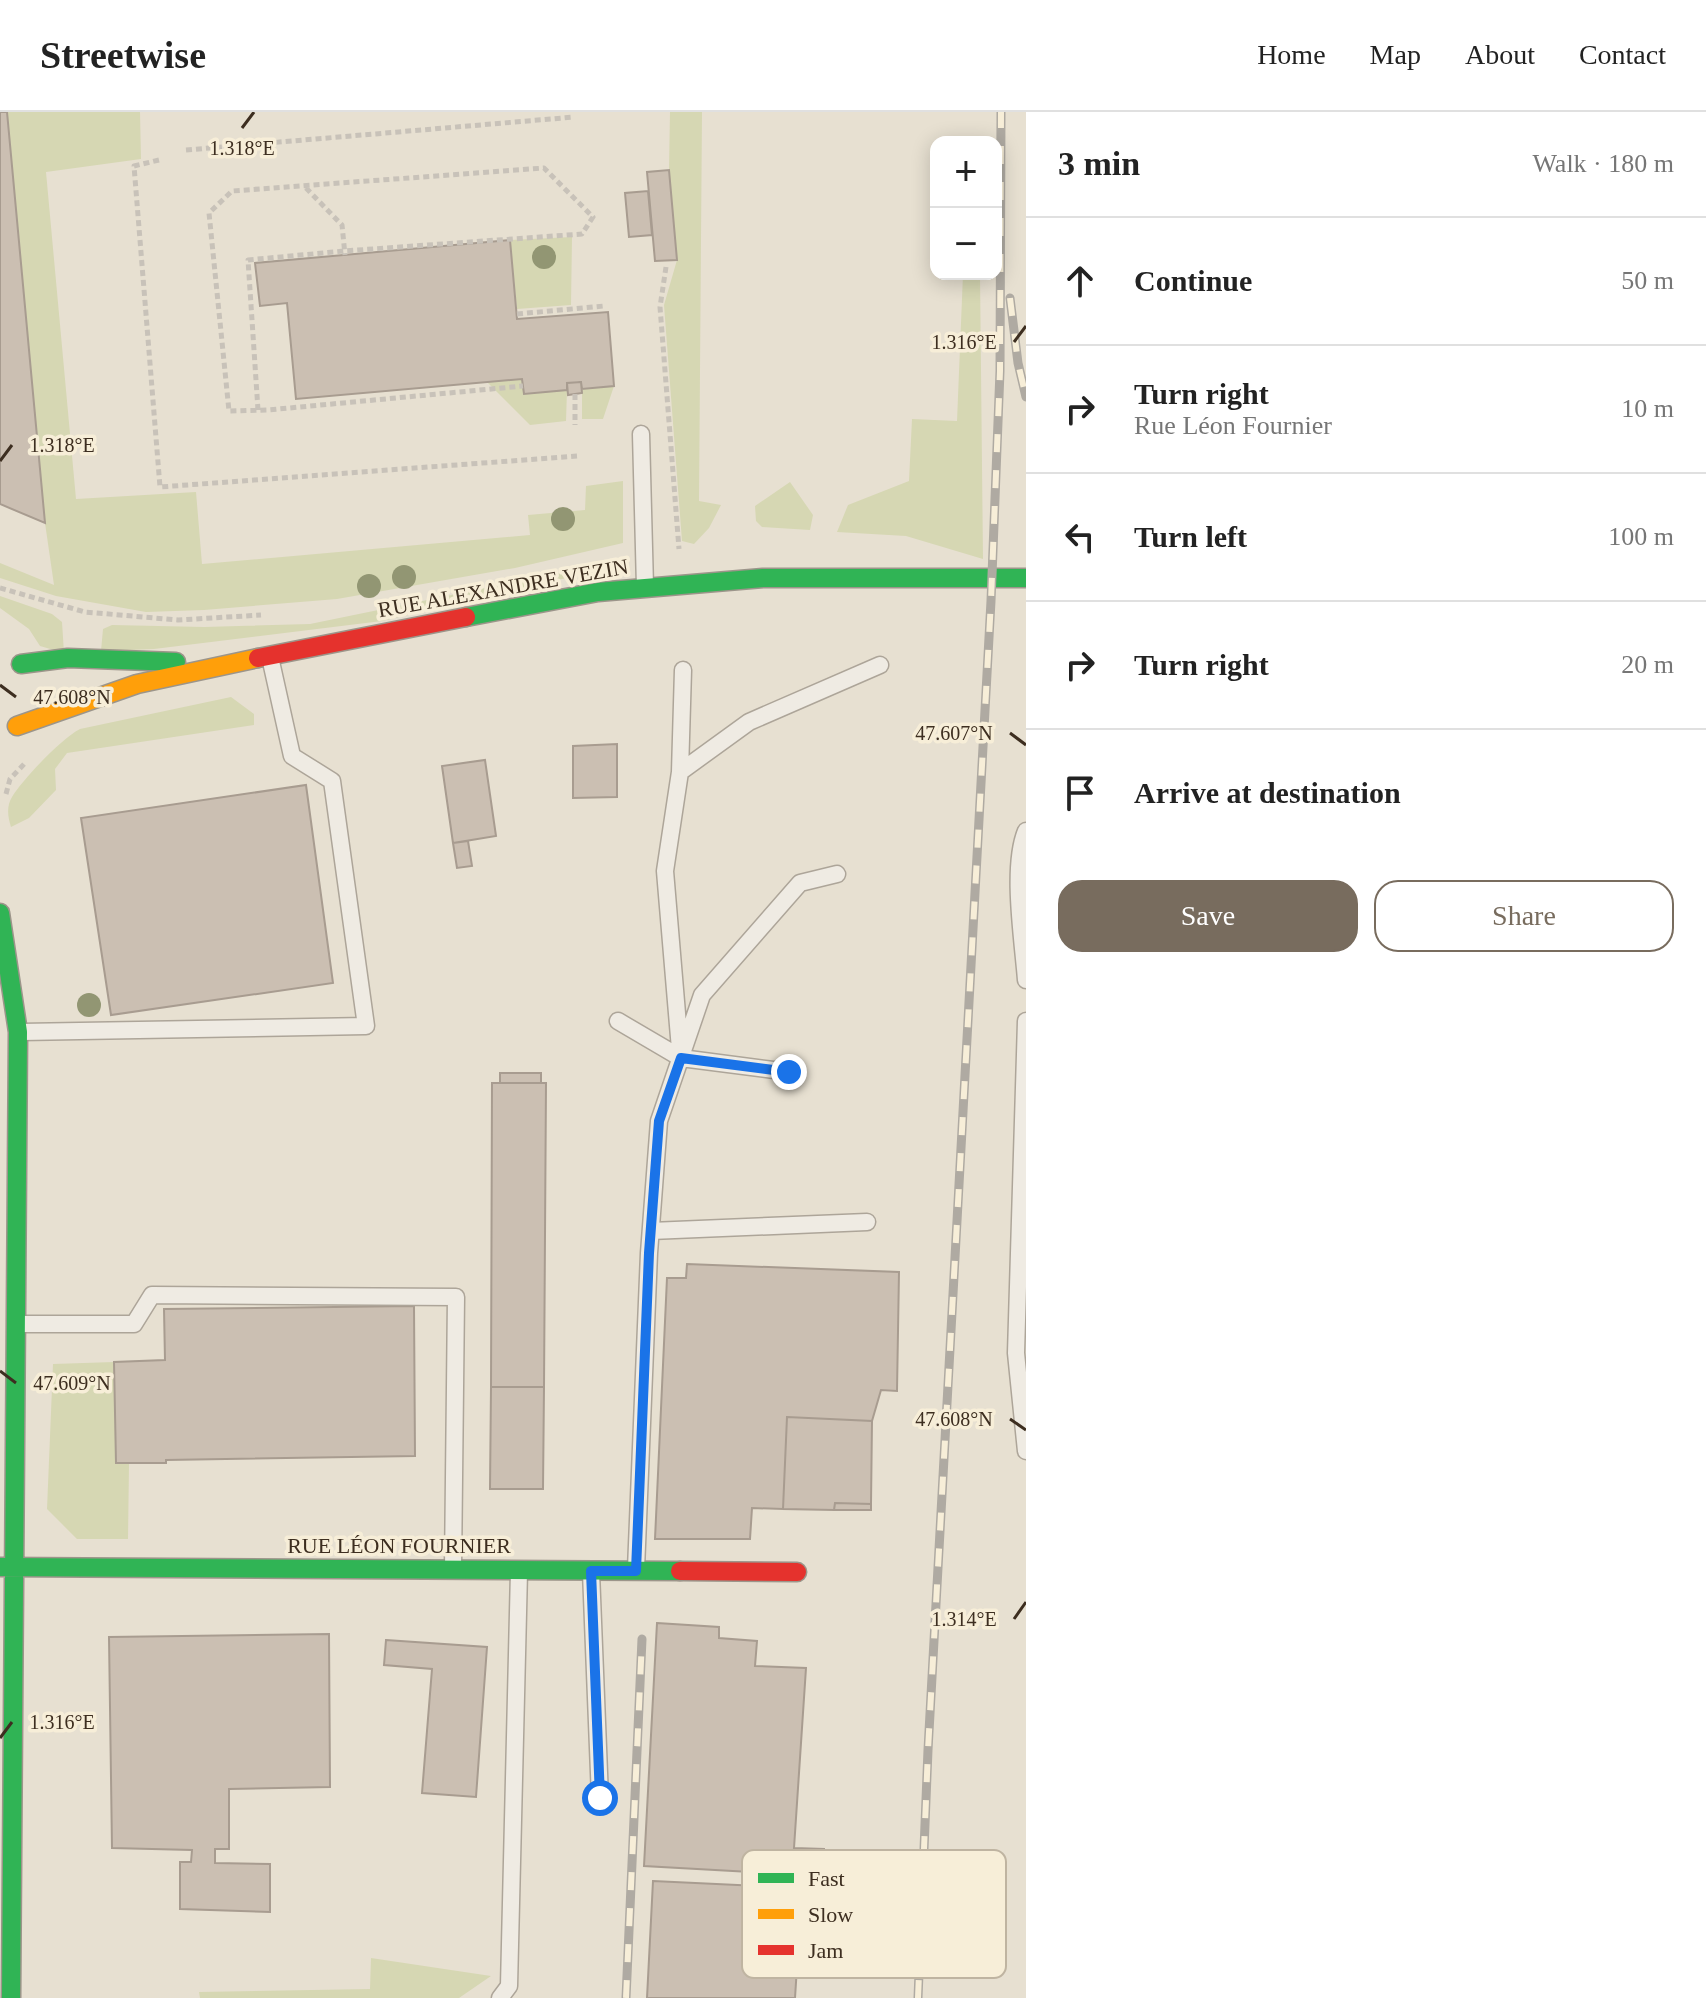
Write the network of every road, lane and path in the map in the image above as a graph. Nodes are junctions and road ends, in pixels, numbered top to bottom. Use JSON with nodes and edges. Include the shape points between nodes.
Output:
{"nodes":[{"id":1,"x":574,"y":117,"type":"dead end"},
{"id":2,"x":186,"y":150,"type":"dead end"},
{"id":3,"x":159,"y":160,"type":"dead end"},
{"id":4,"x":306,"y":188,"type":"junction"},
{"id":5,"x":345,"y":253,"type":"junction"},
{"id":6,"x":666,"y":267,"type":"dead end"},
{"id":7,"x":604,"y":306,"type":"dead end"},
{"id":8,"x":517,"y":314,"type":"dead end"},
{"id":9,"x":523,"y":386,"type":"dead end"},
{"id":10,"x":575,"y":394,"type":"dead end"},
{"id":11,"x":258,"y":410,"type":"junction"},
{"id":12,"x":575,"y":425,"type":"dead end"},
{"id":13,"x":641,"y":434,"type":"dead end"},
{"id":14,"x":577,"y":456,"type":"dead end"},
{"id":15,"x":680,"y":552,"type":"dead end"},
{"id":16,"x":1026,"y":578,"type":"edge"},
{"id":17,"x":0,"y":588,"type":"edge"},
{"id":18,"x":646,"y":589,"type":"junction"},
{"id":19,"x":265,"y":615,"type":"dead end"},
{"id":20,"x":7,"y":646,"type":"dead end"},
{"id":21,"x":270,"y":655,"type":"junction"},
{"id":22,"x":21,"y":664,"type":"junction"},
{"id":23,"x":230,"y":664,"type":"junction"},
{"id":24,"x":880,"y":665,"type":"dead end"},
{"id":25,"x":683,"y":670,"type":"dead end"},
{"id":26,"x":26,"y":685,"type":"dead end"},
{"id":27,"x":25,"y":706,"type":"dead end"},
{"id":28,"x":17,"y":726,"type":"junction"},
{"id":29,"x":4,"y":743,"type":"dead end"},
{"id":30,"x":680,"y":772,"type":"junction"},
{"id":31,"x":1026,"y":831,"type":"edge"},
{"id":32,"x":837,"y":874,"type":"dead end"},
{"id":33,"x":0,"y":913,"type":"edge"},
{"id":34,"x":1026,"y":980,"type":"edge"},
{"id":35,"x":618,"y":1021,"type":"dead end"},
{"id":36,"x":1026,"y":1021,"type":"edge"},
{"id":37,"x":18,"y":1032,"type":"junction"},
{"id":38,"x":681,"y":1058,"type":"junction"},
{"id":39,"x":9,"y":1066,"type":"edge"},
{"id":40,"x":789,"y":1072,"type":"dead end"},
{"id":41,"x":867,"y":1222,"type":"dead end"},
{"id":42,"x":651,"y":1231,"type":"junction"},
{"id":43,"x":11,"y":1336,"type":"edge"},
{"id":44,"x":1026,"y":1451,"type":"edge"},
{"id":45,"x":8,"y":1567,"type":"edge"},
{"id":46,"x":453,"y":1570,"type":"junction"},
{"id":47,"x":519,"y":1570,"type":"junction"},
{"id":48,"x":591,"y":1571,"type":"junction"},
{"id":49,"x":636,"y":1571,"type":"junction"},
{"id":50,"x":797,"y":1572,"type":"dead end"},
{"id":51,"x":600,"y":1798,"type":"dead end"},
{"id":52,"x":11,"y":1998,"type":"edge"},
{"id":53,"x":500,"y":1998,"type":"edge"}],
"edges":[{"from":1,"to":2,"type":"path"},
{"from":3,"to":14,"type":"path","via":[[134,166],[160,487]]},
{"from":4,"to":5,"type":"path","via":[[342,225]]},
{"from":4,"to":5,"type":"path","via":[[544,168],[593,217],[582,234]]},
{"from":4,"to":11,"type":"path","via":[[232,191],[209,213],[229,411]]},
{"from":5,"to":11,"type":"path","via":[[248,260]]},
{"from":6,"to":15,"type":"path","via":[[660,307]]},
{"from":7,"to":8,"type":"path"},
{"from":9,"to":11,"type":"path"},
{"from":10,"to":12,"type":"path"},
{"from":13,"to":18,"type":"lane"},
{"from":16,"to":18,"type":"street","name":"RUE ALEXANDRE VEZIN","via":[[763,578]]},
{"from":17,"to":19,"type":"path","via":[[85,612],[178,620]]},
{"from":18,"to":21,"type":"street","name":"RUE ALEXANDRE VEZIN","via":[[598,592]]},
{"from":20,"to":22,"type":"street"},
{"from":21,"to":23,"type":"street","name":"RUE ALEXANDRE VEZIN"},
{"from":21,"to":37,"type":"lane","via":[[292,756],[332,781],[366,1026]]},
{"from":22,"to":23,"type":"street","name":"RUE ALEXANDRE VEZIN","via":[[68,658]]},
{"from":22,"to":26,"type":"street"},
{"from":23,"to":28,"type":"street","name":"RUE ALEXANDRE VEZIN","via":[[137,684]]},
{"from":24,"to":30,"type":"lane","via":[[749,722]]},
{"from":25,"to":30,"type":"lane"},
{"from":27,"to":28,"type":"street"},
{"from":28,"to":29,"type":"street"},
{"from":30,"to":38,"type":"lane","via":[[665,871]]},
{"from":31,"to":34,"type":"lane","via":[[1019,878]]},
{"from":32,"to":38,"type":"lane","via":[[800,883],[702,995]]},
{"from":33,"to":37,"type":"street"},
{"from":35,"to":38,"type":"lane"},
{"from":36,"to":44,"type":"lane","via":[[1016,1353]]},
{"from":37,"to":39,"type":"street"},
{"from":38,"to":40,"type":"lane"},
{"from":38,"to":42,"type":"lane","via":[[659,1121]]},
{"from":39,"to":43,"type":"street"},
{"from":41,"to":42,"type":"lane"},
{"from":42,"to":49,"type":"lane"},
{"from":43,"to":45,"type":"street"},
{"from":43,"to":46,"type":"lane","via":[[134,1324],[152,1295],[456,1297]]},
{"from":45,"to":46,"type":"street","name":"RUE LÉON FOURNIER"},
{"from":45,"to":52,"type":"street"},
{"from":46,"to":47,"type":"street","name":"RUE LÉON FOURNIER"},
{"from":47,"to":48,"type":"street","name":"RUE LÉON FOURNIER"},
{"from":47,"to":53,"type":"lane","via":[[509,1986]]},
{"from":48,"to":49,"type":"street","name":"RUE LÉON FOURNIER"},
{"from":48,"to":51,"type":"lane"},
{"from":49,"to":50,"type":"street","name":"RUE LÉON FOURNIER"}]}
